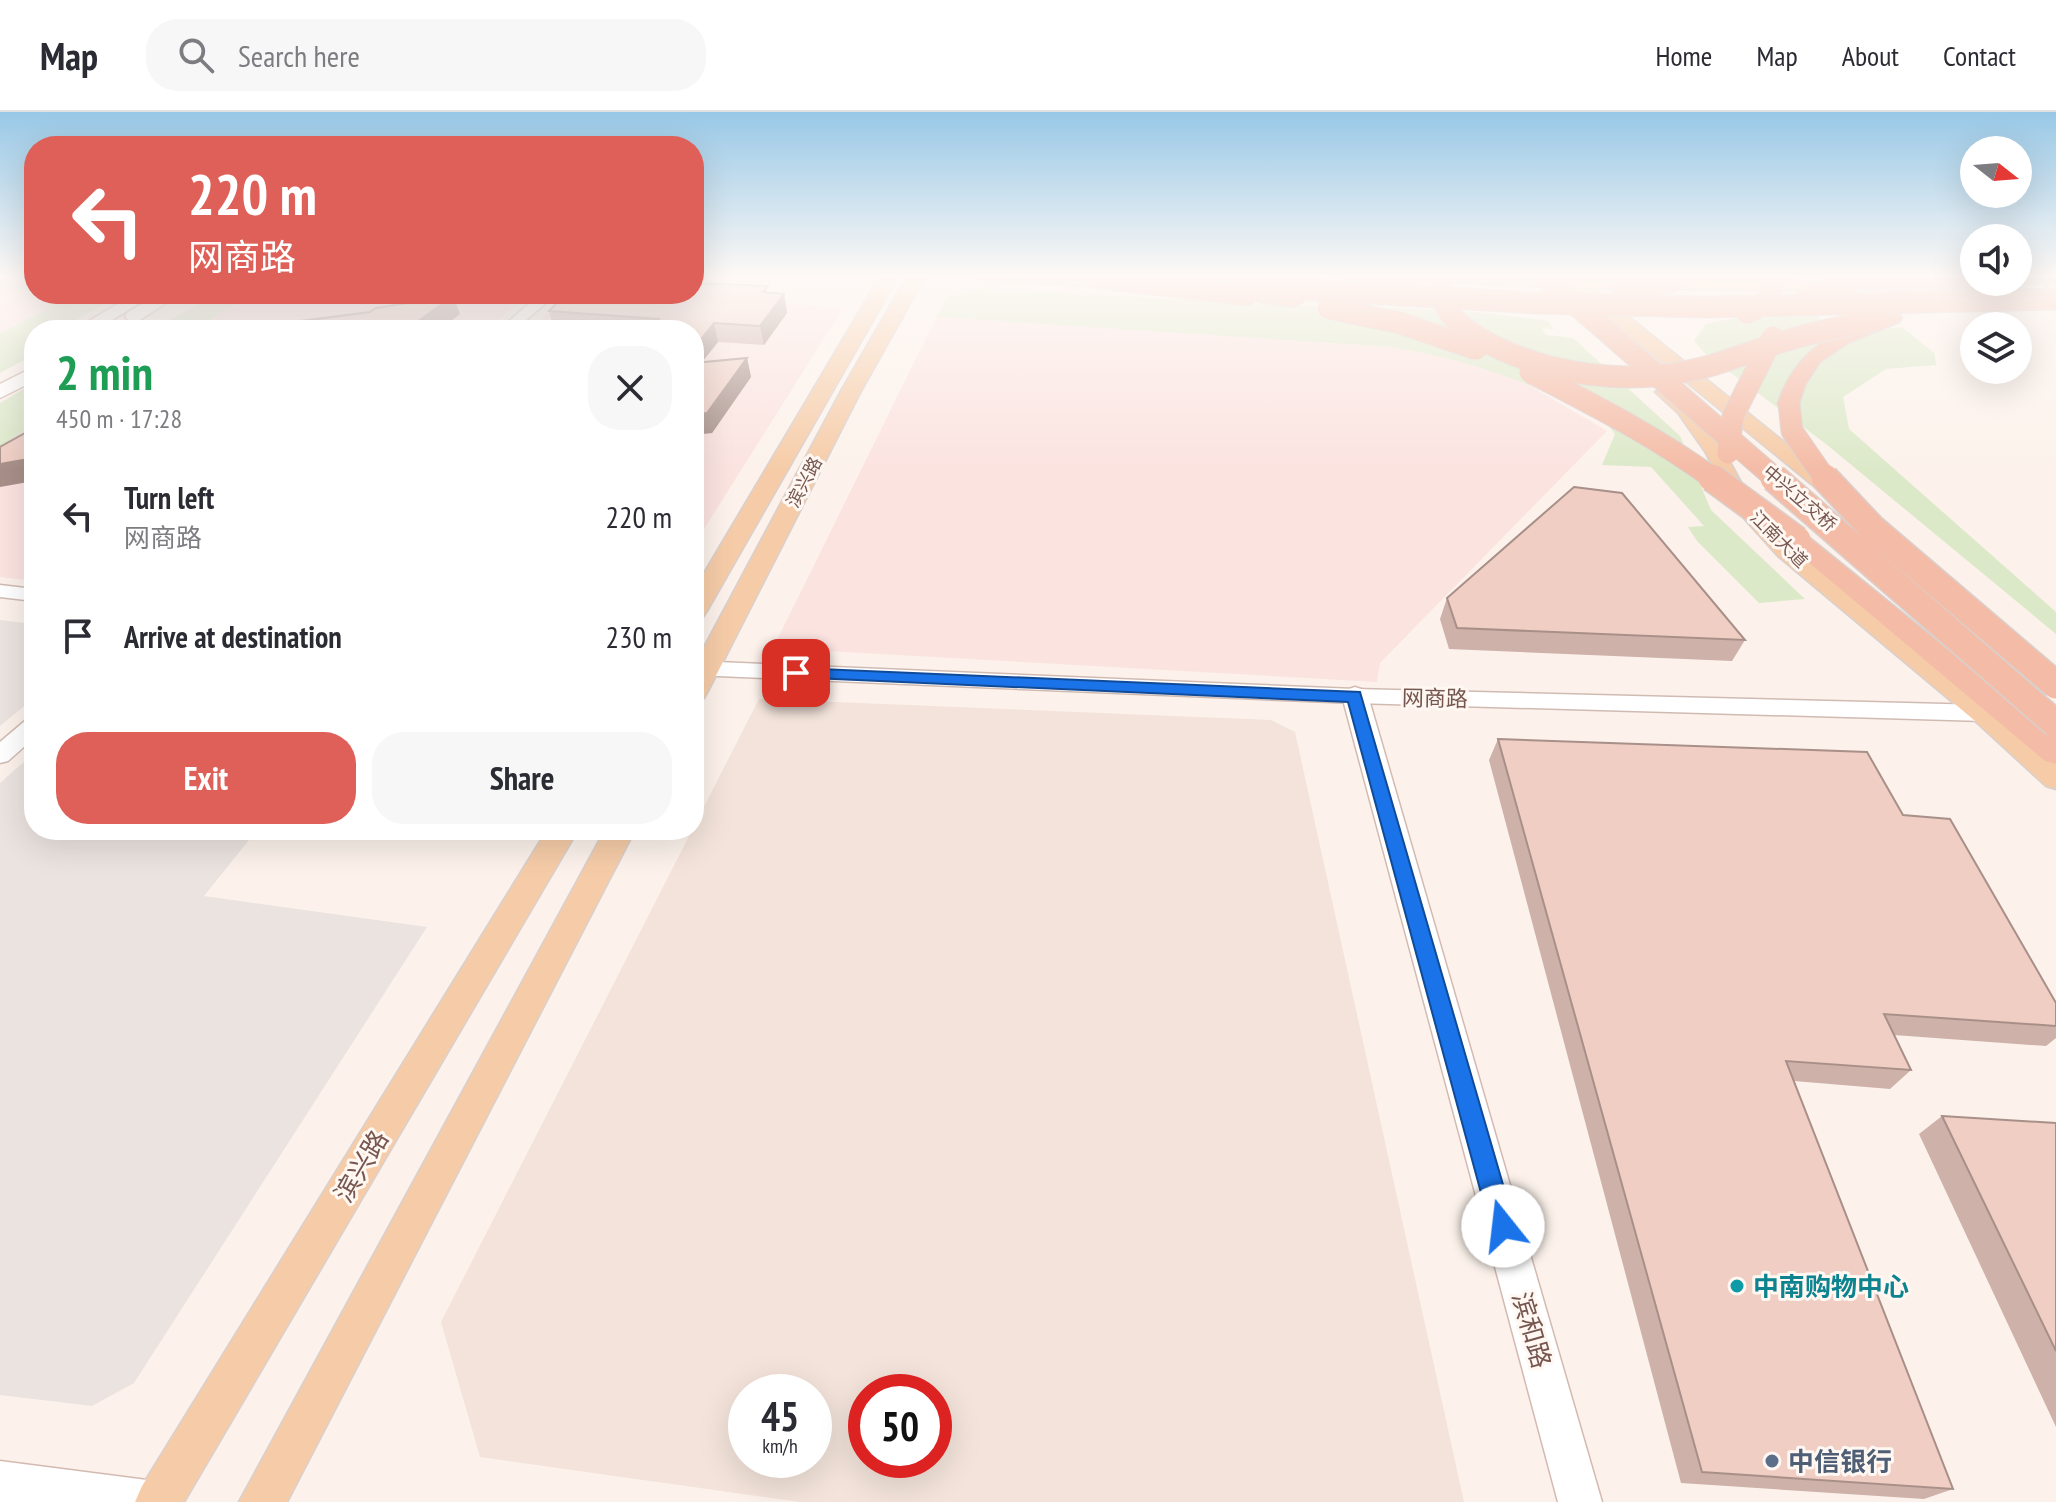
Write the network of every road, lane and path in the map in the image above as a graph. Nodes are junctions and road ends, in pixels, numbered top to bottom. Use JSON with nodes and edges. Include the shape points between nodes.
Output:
{"nodes":[{"id":1,"x":852,"y":340,"type":"edge"},
{"id":2,"x":880,"y":340,"type":"edge"},
{"id":3,"x":1453,"y":340,"type":"edge"},
{"id":4,"x":1483,"y":340,"type":"edge"},
{"id":5,"x":1612,"y":340,"type":"edge"},
{"id":6,"x":1624,"y":340,"type":"edge"},
{"id":7,"x":1626,"y":340,"type":"edge"},
{"id":8,"x":1627,"y":340,"type":"edge"},
{"id":9,"x":1630,"y":340,"type":"edge"},
{"id":10,"x":1644,"y":340,"type":"edge"},
{"id":11,"x":1772,"y":340,"type":"edge"},
{"id":12,"x":1789,"y":340,"type":"edge"},
{"id":13,"x":1839,"y":340,"type":"edge"},
{"id":14,"x":1652,"y":347,"type":"junction"},
{"id":15,"x":1619,"y":348,"type":"junction"},
{"id":16,"x":24,"y":364,"type":"edge"},
{"id":17,"x":0,"y":377,"type":"edge"},
{"id":18,"x":24,"y":379,"type":"edge"},
{"id":19,"x":0,"y":392,"type":"edge"},
{"id":20,"x":1797,"y":540,"type":"junction"},
{"id":21,"x":0,"y":591,"type":"edge"},
{"id":22,"x":24,"y":594,"type":"edge"},
{"id":23,"x":704,"y":594,"type":"edge"},
{"id":24,"x":704,"y":662,"type":"edge"},
{"id":25,"x":2056,"y":668,"type":"edge"},
{"id":26,"x":704,"y":669,"type":"edge"},
{"id":27,"x":2056,"y":685,"type":"edge"},
{"id":28,"x":1355,"y":696,"type":"junction"},
{"id":29,"x":2056,"y":707,"type":"edge"},
{"id":30,"x":1984,"y":713,"type":"junction"},
{"id":31,"x":2056,"y":724,"type":"edge"},
{"id":32,"x":24,"y":735,"type":"edge"},
{"id":33,"x":2056,"y":753,"type":"edge"},
{"id":34,"x":0,"y":755,"type":"edge"},
{"id":35,"x":2056,"y":778,"type":"edge"},
{"id":36,"x":557,"y":840,"type":"edge"},
{"id":37,"x":615,"y":840,"type":"edge"},
{"id":38,"x":0,"y":1482,"type":"edge"},
{"id":39,"x":147,"y":1502,"type":"edge"},
{"id":40,"x":158,"y":1502,"type":"edge"},
{"id":41,"x":262,"y":1502,"type":"edge"},
{"id":42,"x":1580,"y":1502,"type":"edge"}],
"edges":[{"from":1,"to":23,"type":"main road","name":"滨兴路"},
{"from":2,"to":24,"type":"main road","name":"滨兴路"},
{"from":3,"to":20,"type":"highway","bridge":true,"via":[[1526,370],[1624,421],[1681,455]]},
{"from":4,"to":12,"type":"highway","bridge":true,"via":[[1551,365],[1655,376]]},
{"from":5,"to":15,"type":"main road","name":"江南大道"},
{"from":6,"to":31,"type":"highway","name":"中兴立交桥","bridge":true},
{"from":7,"to":15,"type":"main road"},
{"from":8,"to":29,"type":"highway","name":"中兴立交桥","bridge":true},
{"from":9,"to":14,"type":"main road"},
{"from":10,"to":14,"type":"main road"},
{"from":11,"to":20,"type":"highway","bridge":true,"via":[[1733,416],[1726,448],[1731,465],[1751,491]]},
{"from":13,"to":27,"type":"highway","bridge":true,"via":[[1800,369],[1791,387],[1792,431],[1832,488],[1872,528]]},
{"from":14,"to":25,"type":"main road"},
{"from":15,"to":30,"type":"main road","name":"江南大道","via":[[1685,409],[1717,453],[1740,500],[1786,551]]},
{"from":16,"to":17,"type":"main road"},
{"from":18,"to":19,"type":"main road"},
{"from":20,"to":33,"type":"highway"},
{"from":21,"to":22,"type":"street"},
{"from":26,"to":28,"type":"street","name":"网商路"},
{"from":28,"to":30,"type":"street","name":"网商路"},
{"from":28,"to":42,"type":"main road","name":"滨和路"},
{"from":30,"to":35,"type":"main road","name":"江南大道"},
{"from":32,"to":34,"type":"street"},
{"from":36,"to":40,"type":"main road","name":"滨兴路"},
{"from":37,"to":41,"type":"main road"},
{"from":38,"to":39,"type":"main road"}]}
